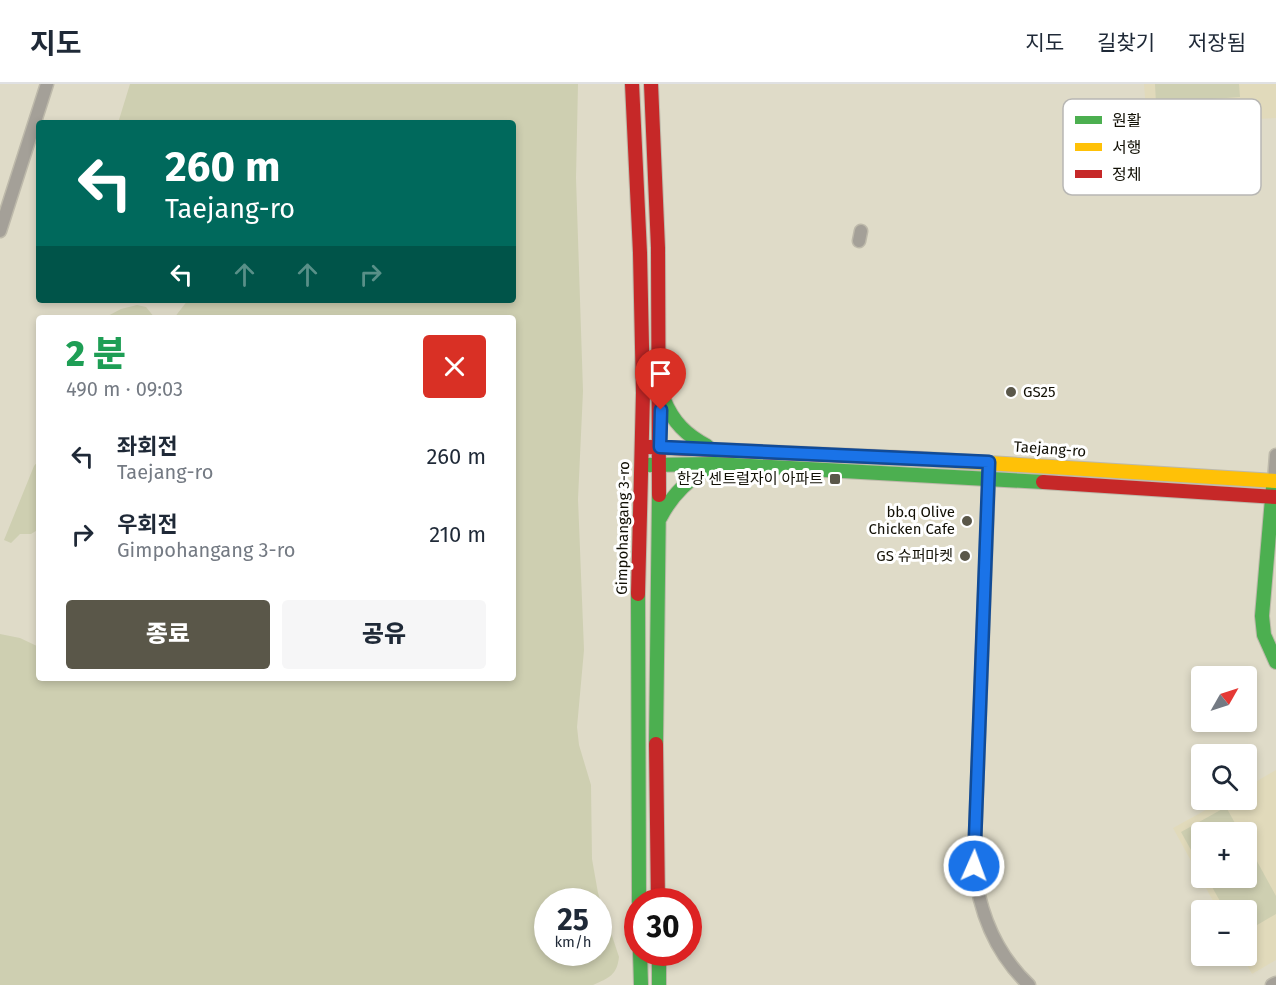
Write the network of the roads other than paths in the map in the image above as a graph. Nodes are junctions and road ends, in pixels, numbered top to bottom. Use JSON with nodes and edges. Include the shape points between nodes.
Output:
{"nodes":[{"id":1,"x":47,"y":84,"type":"edge"},
{"id":2,"x":632,"y":84,"type":"edge"},
{"id":3,"x":651,"y":84,"type":"edge"},
{"id":4,"x":0,"y":231,"type":"edge"},
{"id":5,"x":661,"y":392,"type":"junction"},
{"id":6,"x":641,"y":447,"type":"junction"},
{"id":7,"x":660,"y":447,"type":"junction"},
{"id":8,"x":711,"y":448,"type":"junction"},
{"id":9,"x":1276,"y":455,"type":"edge"},
{"id":10,"x":989,"y":462,"type":"junction"},
{"id":11,"x":715,"y":464,"type":"junction"},
{"id":12,"x":641,"y":465,"type":"junction"},
{"id":13,"x":660,"y":465,"type":"junction"},
{"id":14,"x":989,"y":478,"type":"junction"},
{"id":15,"x":1275,"y":481,"type":"edge"},
{"id":16,"x":1274,"y":497,"type":"edge"},
{"id":17,"x":659,"y":520,"type":"junction"},
{"id":18,"x":1276,"y":662,"type":"edge"},
{"id":19,"x":639,"y":888,"type":"edge"},
{"id":20,"x":657,"y":888,"type":"edge"},
{"id":21,"x":640,"y":966,"type":"edge"},
{"id":22,"x":658,"y":966,"type":"edge"},
{"id":23,"x":1276,"y":983,"type":"edge"},
{"id":24,"x":641,"y":985,"type":"edge"},
{"id":25,"x":659,"y":985,"type":"edge"},
{"id":26,"x":1029,"y":985,"type":"edge"},
{"id":27,"x":1272,"y":985,"type":"edge"}],
"edges":[{"from":1,"to":4,"type":"street"},
{"from":2,"to":6,"type":"street","name":"Gimpohangang 3-ro","via":[[640,253]]},
{"from":3,"to":5,"type":"street","via":[[660,262]]},
{"from":5,"to":7,"type":"street"},
{"from":5,"to":8,"type":"street","via":[[675,423]]},
{"from":6,"to":7,"type":"street","name":"Taejang-ro"},
{"from":6,"to":12,"type":"street","name":"Gimpohangang 3-ro"},
{"from":7,"to":8,"type":"street","name":"Taejang-ro"},
{"from":7,"to":13,"type":"street"},
{"from":8,"to":10,"type":"street","name":"Taejang-ro"},
{"from":9,"to":15,"type":"street"},
{"from":10,"to":14,"type":"street"},
{"from":10,"to":15,"type":"street","name":"Taejang-ro"},
{"from":11,"to":13,"type":"street"},
{"from":11,"to":14,"type":"street"},
{"from":11,"to":17,"type":"street","via":[[678,488]]},
{"from":12,"to":13,"type":"street"},
{"from":12,"to":19,"type":"street","name":"Gimpohangang 3-ro","via":[[636,648]]},
{"from":13,"to":17,"type":"street"},
{"from":14,"to":16,"type":"street"},
{"from":14,"to":26,"type":"street","via":[[974,866],[989,929],[1005,957]]},
{"from":15,"to":16,"type":"street"},
{"from":16,"to":18,"type":"street","via":[[1262,616],[1264,634]]},
{"from":17,"to":20,"type":"street"},
{"from":21,"to":24,"type":"street"},
{"from":22,"to":25,"type":"street"},
{"from":23,"to":27,"type":"street"}]}
